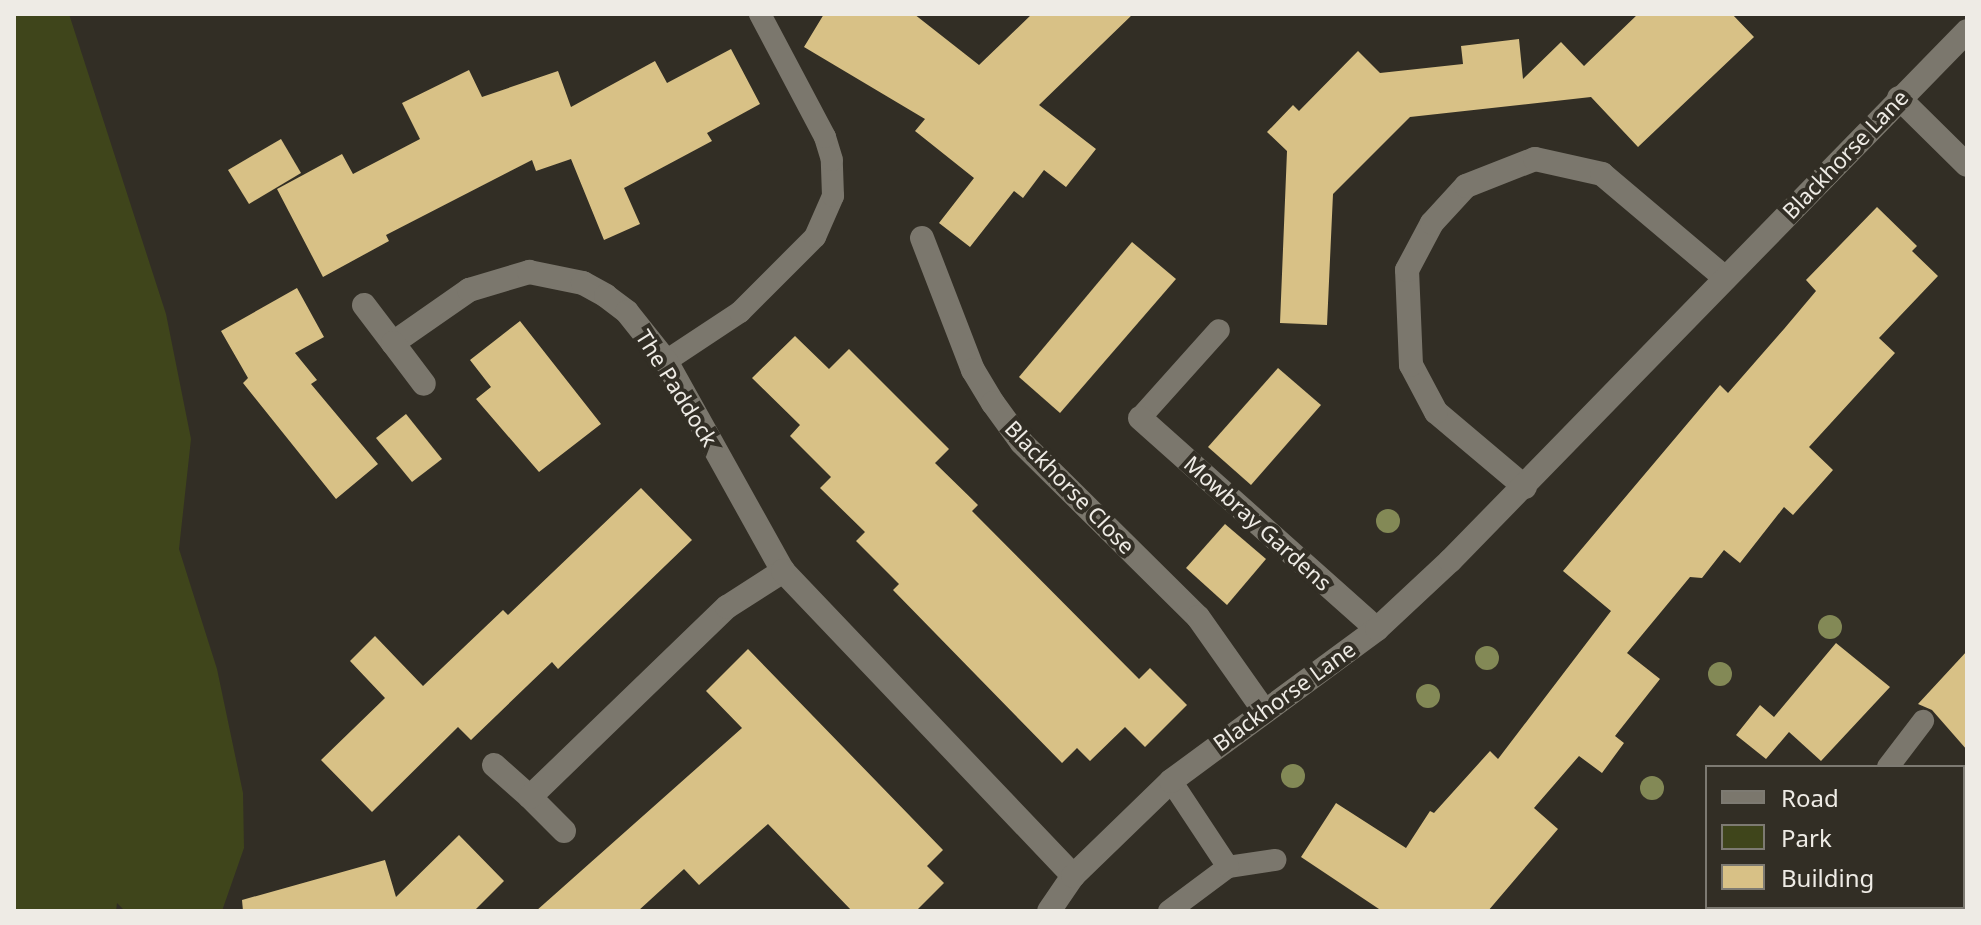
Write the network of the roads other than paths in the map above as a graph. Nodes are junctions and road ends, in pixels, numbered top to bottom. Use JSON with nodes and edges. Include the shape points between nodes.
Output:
{"nodes":[{"id":1,"x":760,"y":14,"type":"edge"},
{"id":2,"x":1967,"y":31,"type":"edge"},
{"id":3,"x":1899,"y":98,"type":"junction"},
{"id":4,"x":1967,"y":165,"type":"edge"},
{"id":5,"x":922,"y":238,"type":"dead end"},
{"id":6,"x":1725,"y":278,"type":"junction"},
{"id":7,"x":364,"y":305,"type":"dead end"},
{"id":8,"x":1219,"y":330,"type":"dead end"},
{"id":9,"x":393,"y":343,"type":"junction"},
{"id":10,"x":666,"y":361,"type":"junction"},
{"id":11,"x":424,"y":384,"type":"dead end"},
{"id":12,"x":1140,"y":418,"type":"joint"},
{"id":13,"x":1525,"y":487,"type":"junction"},
{"id":14,"x":783,"y":571,"type":"junction"},
{"id":15,"x":1377,"y":629,"type":"junction"},
{"id":16,"x":1263,"y":709,"type":"junction"},
{"id":17,"x":1923,"y":721,"type":"dead end"},
{"id":18,"x":494,"y":765,"type":"dead end"},
{"id":19,"x":1890,"y":765,"type":"edge"},
{"id":20,"x":1171,"y":781,"type":"junction"},
{"id":21,"x":530,"y":797,"type":"junction"},
{"id":22,"x":564,"y":831,"type":"dead end"},
{"id":23,"x":1275,"y":860,"type":"dead end"},
{"id":24,"x":1228,"y":867,"type":"junction"},
{"id":25,"x":1073,"y":876,"type":"junction"},
{"id":26,"x":1049,"y":911,"type":"edge"},
{"id":27,"x":1169,"y":911,"type":"edge"}],
"edges":[{"from":1,"to":10,"type":"lane","via":[[825,137],[833,196],[815,237],[740,312]]},
{"from":2,"to":3,"type":"street","name":"Blackhorse Lane"},
{"from":3,"to":4,"type":"street"},
{"from":3,"to":6,"type":"street","name":"Blackhorse Lane"},
{"from":5,"to":16,"type":"street","name":"Blackhorse Close","via":[[973,370],[993,403],[1022,443],[1198,617]]},
{"from":6,"to":13,"type":"street","name":"Blackhorse Lane"},
{"from":6,"to":13,"type":"street","via":[[1602,174],[1535,159],[1466,186],[1432,223],[1407,270],[1411,365],[1436,412]]},
{"from":7,"to":9,"type":"street"},
{"from":8,"to":12,"type":"lane"},
{"from":9,"to":10,"type":"street","name":"The Paddock","via":[[469,290],[529,272],[583,283],[606,296],[627,312]]},
{"from":9,"to":11,"type":"street"},
{"from":10,"to":14,"type":"street","name":"The Paddock"},
{"from":12,"to":15,"type":"street","name":"Mowbray Gardens"},
{"from":13,"to":15,"type":"street","name":"Blackhorse Lane"},
{"from":14,"to":21,"type":"street","via":[[727,607]]},
{"from":14,"to":25,"type":"street","name":"The Paddock"},
{"from":15,"to":16,"type":"street","name":"Blackhorse Lane"},
{"from":16,"to":20,"type":"street","name":"Blackhorse Lane"},
{"from":17,"to":19,"type":"lane"},
{"from":18,"to":21,"type":"street"},
{"from":20,"to":24,"type":"lane"},
{"from":20,"to":25,"type":"street","name":"Blackhorse Lane"},
{"from":21,"to":22,"type":"street"},
{"from":23,"to":24,"type":"lane"},
{"from":24,"to":27,"type":"lane"},
{"from":25,"to":26,"type":"street","name":"Blackhorse Lane"}]}
